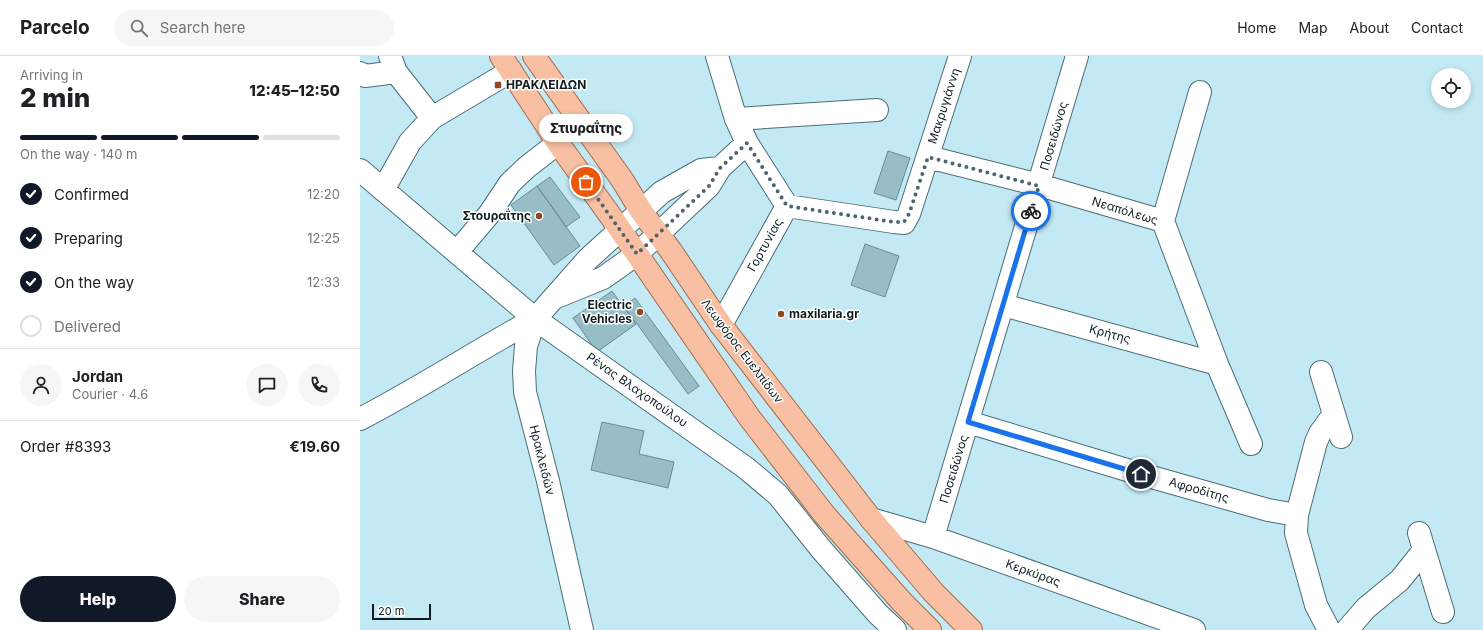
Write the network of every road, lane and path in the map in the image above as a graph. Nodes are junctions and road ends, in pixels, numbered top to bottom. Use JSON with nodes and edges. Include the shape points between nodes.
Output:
{"nodes":[{"id":1,"x":534,"y":56,"type":"edge"},
{"id":2,"x":717,"y":56,"type":"edge"},
{"id":3,"x":960,"y":56,"type":"edge"},
{"id":4,"x":1077,"y":56,"type":"edge"},
{"id":5,"x":393,"y":64,"type":"edge"},
{"id":6,"x":506,"y":64,"type":"edge"},
{"id":7,"x":360,"y":73,"type":"edge"},
{"id":8,"x":1200,"y":92,"type":"dead end"},
{"id":9,"x":877,"y":110,"type":"dead end"},
{"id":10,"x":432,"y":118,"type":"junction"},
{"id":11,"x":736,"y":119,"type":"junction"},
{"id":12,"x":558,"y":143,"type":"junction"},
{"id":13,"x":747,"y":143,"type":"junction"},
{"id":14,"x":928,"y":157,"type":"junction"},
{"id":15,"x":720,"y":168,"type":"junction"},
{"id":16,"x":360,"y":170,"type":"edge"},
{"id":17,"x":1039,"y":186,"type":"junction"},
{"id":18,"x":383,"y":190,"type":"junction"},
{"id":19,"x":787,"y":206,"type":"junction"},
{"id":20,"x":641,"y":211,"type":"junction"},
{"id":21,"x":1163,"y":222,"type":"junction"},
{"id":22,"x":620,"y":230,"type":"junction"},
{"id":23,"x":659,"y":234,"type":"junction"},
{"id":24,"x":457,"y":252,"type":"junction"},
{"id":25,"x":637,"y":254,"type":"junction"},
{"id":26,"x":556,"y":297,"type":"junction"},
{"id":27,"x":1003,"y":305,"type":"junction"},
{"id":28,"x":536,"y":319,"type":"junction"},
{"id":29,"x":721,"y":326,"type":"junction"},
{"id":30,"x":1217,"y":364,"type":"junction"},
{"id":31,"x":1321,"y":372,"type":"dead end"},
{"id":32,"x":1334,"y":414,"type":"junction"},
{"id":33,"x":360,"y":419,"type":"edge"},
{"id":34,"x":968,"y":422,"type":"junction"},
{"id":35,"x":1341,"y":437,"type":"dead end"},
{"id":36,"x":1251,"y":444,"type":"dead end"},
{"id":37,"x":1297,"y":515,"type":"junction"},
{"id":38,"x":871,"y":519,"type":"junction"},
{"id":39,"x":933,"y":537,"type":"junction"},
{"id":40,"x":1443,"y":612,"type":"dead end"},
{"id":41,"x":582,"y":630,"type":"edge"},
{"id":42,"x":895,"y":630,"type":"edge"},
{"id":43,"x":930,"y":630,"type":"edge"},
{"id":44,"x":971,"y":630,"type":"edge"},
{"id":45,"x":1194,"y":630,"type":"edge"},
{"id":46,"x":1329,"y":630,"type":"edge"},
{"id":47,"x":1346,"y":630,"type":"edge"}],
"edges":[{"from":1,"to":20,"type":"main road","name":"Λεωφόρος Ευελπίδων"},
{"from":2,"to":11,"type":"street","name":"Γορτυνίας"},
{"from":3,"to":14,"type":"street","name":"Μακρυγιάννη"},
{"from":4,"to":17,"type":"street","name":"Ποσειδώνος"},
{"from":5,"to":7,"type":"street","via":[[365,76]]},
{"from":5,"to":10,"type":"street"},
{"from":6,"to":10,"type":"street"},
{"from":6,"to":12,"type":"main road"},
{"from":8,"to":21,"type":"street"},
{"from":9,"to":11,"type":"street"},
{"from":10,"to":18,"type":"street","via":[[410,142]]},
{"from":11,"to":13,"type":"street","name":"Γορτυνίας"},
{"from":12,"to":22,"type":"main road"},
{"from":12,"to":24,"type":"street","via":[[510,184],[490,213]]},
{"from":13,"to":15,"type":"street","name":"Ηρακλειδών"},
{"from":13,"to":19,"type":"street","name":"Γορτυνίας"},
{"from":14,"to":17,"type":"street","name":"Νεαπόλεως"},
{"from":14,"to":19,"type":"street","name":"Μακρυγιάννη","via":[[904,222]]},
{"from":15,"to":20,"type":"street","name":"Ηρακλειδών","via":[[701,170],[662,192]]},
{"from":15,"to":23,"type":"street","name":"Ηρακλειδών","via":[[709,186]]},
{"from":16,"to":18,"type":"street","name":"Ρένας Βλαχοπούλου"},
{"from":17,"to":21,"type":"street","name":"Νεαπόλεως"},
{"from":17,"to":27,"type":"street","name":"Ποσειδώνος"},
{"from":18,"to":24,"type":"street","name":"Ρένας Βλαχοπούλου"},
{"from":19,"to":29,"type":"street","name":"Γορτυνίας"},
{"from":20,"to":22,"type":"street","name":"Ηρακλειδών"},
{"from":20,"to":23,"type":"main road","name":"Λεωφόρος Ευελπίδων"},
{"from":21,"to":30,"type":"street","name":"Νεαπόλεως"},
{"from":22,"to":25,"type":"main road"},
{"from":22,"to":26,"type":"street","name":"Ηρακλειδών","via":[[588,259]]},
{"from":23,"to":25,"type":"street","name":"Ηρακλειδών"},
{"from":23,"to":29,"type":"main road","name":"Λεωφόρος Ευελπίδων"},
{"from":24,"to":28,"type":"street","name":"Ρένας Βλαχοπούλου"},
{"from":25,"to":26,"type":"street","name":"Ηρακλειδών","via":[[603,278]]},
{"from":25,"to":43,"type":"main road","via":[[749,417],[824,514]]},
{"from":26,"to":28,"type":"street","name":"Ηρακλειδών"},
{"from":27,"to":30,"type":"street","name":"Κρήτης"},
{"from":27,"to":34,"type":"street","name":"Ποσειδώνος"},
{"from":28,"to":33,"type":"street"},
{"from":28,"to":41,"type":"street","name":"Ηρακλειδών","via":[[526,346],[525,392]]},
{"from":28,"to":42,"type":"street","name":"Ρένας Βλαχοπούλου","via":[[762,481],[778,495],[821,549]]},
{"from":29,"to":38,"type":"main road","name":"Λεωφόρος Ευελπίδων"},
{"from":30,"to":36,"type":"street","name":"Νεαπόλεως"},
{"from":31,"to":32,"type":"street"},
{"from":32,"to":35,"type":"street"},
{"from":32,"to":37,"type":"street","via":[[1316,442]]},
{"from":34,"to":37,"type":"street","name":"Αφροδίτης","via":[[1268,510]]},
{"from":34,"to":39,"type":"street","name":"Ποσειδώνος"},
{"from":37,"to":46,"type":"street","via":[[1296,533],[1308,580],[1318,609]]},
{"from":38,"to":39,"type":"street","name":"Κερκύρας"},
{"from":38,"to":44,"type":"main road","name":"Λεωφόρος Ευελπίδων","via":[[934,593]]},
{"from":39,"to":45,"type":"street","name":"Κερκύρας"},
{"from":40,"to":47,"type":"street","via":[[1421,542],[1400,580],[1366,608]]}]}
